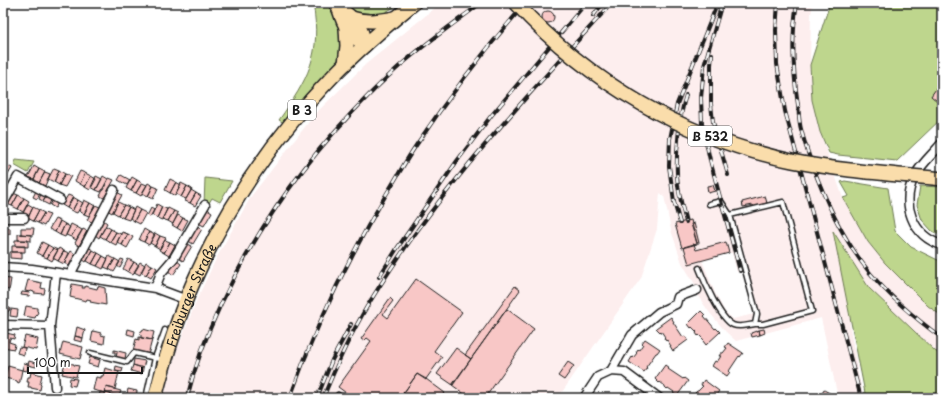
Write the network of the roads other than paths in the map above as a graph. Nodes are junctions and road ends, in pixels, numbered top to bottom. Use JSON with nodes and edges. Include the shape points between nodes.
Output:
{"nodes":[{"id":1,"x":414,"y":3,"type":"edge"},
{"id":2,"x":516,"y":3,"type":"edge"},
{"id":3,"x":337,"y":5,"type":"edge"},
{"id":4,"x":396,"y":17,"type":"junction"},
{"id":5,"x":349,"y":23,"type":"junction"},
{"id":6,"x":365,"y":45,"type":"junction"},
{"id":7,"x":345,"y":64,"type":"junction"},
{"id":8,"x":942,"y":143,"type":"edge"},
{"id":9,"x":942,"y":179,"type":"edge"},
{"id":10,"x":114,"y":190,"type":"dead end"},
{"id":11,"x":60,"y":200,"type":"dead end"},
{"id":12,"x":3,"y":204,"type":"edge"},
{"id":13,"x":709,"y":204,"type":"dead end"},
{"id":14,"x":205,"y":205,"type":"dead end"},
{"id":15,"x":730,"y":216,"type":"junction"},
{"id":16,"x":3,"y":218,"type":"edge"},
{"id":17,"x":24,"y":218,"type":"dead end"},
{"id":18,"x":942,"y":245,"type":"edge"},
{"id":19,"x":3,"y":267,"type":"edge"},
{"id":20,"x":699,"y":268,"type":"dead end"},
{"id":21,"x":56,"y":273,"type":"junction"},
{"id":22,"x":70,"y":275,"type":"junction"},
{"id":23,"x":155,"y":288,"type":"junction"},
{"id":24,"x":707,"y":288,"type":"junction"},
{"id":25,"x":697,"y":290,"type":"joint"},
{"id":26,"x":187,"y":300,"type":"junction"},
{"id":27,"x":755,"y":324,"type":"junction"},
{"id":28,"x":3,"y":325,"type":"edge"},
{"id":29,"x":50,"y":326,"type":"junction"},
{"id":30,"x":165,"y":330,"type":"dead end"},
{"id":31,"x":90,"y":353,"type":"dead end"},
{"id":32,"x":160,"y":359,"type":"junction"},
{"id":33,"x":611,"y":371,"type":"junction"},
{"id":34,"x":55,"y":388,"type":"dead end"},
{"id":35,"x":338,"y":395,"type":"dead end"},
{"id":36,"x":146,"y":398,"type":"edge"},
{"id":37,"x":155,"y":398,"type":"edge"},
{"id":38,"x":342,"y":398,"type":"edge"},
{"id":39,"x":584,"y":398,"type":"edge"},
{"id":40,"x":659,"y":398,"type":"edge"}],
"edges":[{"from":1,"to":4,"type":"main road","number":"B 3"},
{"from":2,"to":9,"type":"main road","number":"B 532","bridge":true,"via":[[557,43],[598,76],[646,106],[695,130],[746,149],[792,161]]},
{"from":3,"to":5,"type":"main road"},
{"from":4,"to":5,"type":"main road"},
{"from":4,"to":6,"type":"main road","number":"B 3"},
{"from":5,"to":6,"type":"main road","via":[[358,25]]},
{"from":5,"to":7,"type":"main road"},
{"from":6,"to":7,"type":"main road","number":"B 3"},
{"from":7,"to":26,"type":"main road","name":"Freiburger Straße","number":"B 3","via":[[316,94],[264,160],[223,224],[198,271]]},
{"from":8,"to":18,"type":"street","via":[[918,172],[911,185],[908,200],[911,216],[918,230],[929,240]]},
{"from":10,"to":22,"type":"street"},
{"from":11,"to":12,"type":"street","via":[[18,177]]},
{"from":13,"to":15,"type":"lane","via":[[721,201]]},
{"from":14,"to":23,"type":"street","via":[[174,258],[161,273]]},
{"from":15,"to":27,"type":"lane","via":[[757,314]]},
{"from":15,"to":27,"type":"lane","via":[[783,202],[812,311]]},
{"from":16,"to":17,"type":"street"},
{"from":19,"to":21,"type":"street"},
{"from":20,"to":24,"type":"lane"},
{"from":21,"to":22,"type":"street"},
{"from":21,"to":29,"type":"street"},
{"from":22,"to":23,"type":"street"},
{"from":23,"to":26,"type":"street"},
{"from":24,"to":25,"type":"lane"},
{"from":24,"to":27,"type":"lane","via":[[722,314],[732,325],[740,327]]},
{"from":25,"to":33,"type":"street","via":[[678,297],[676,304],[659,312],[632,335]]},
{"from":26,"to":32,"type":"main road","name":"Freiburger Straße","number":"B 3"},
{"from":28,"to":29,"type":"street"},
{"from":29,"to":34,"type":"street"},
{"from":30,"to":32,"type":"lane"},
{"from":31,"to":32,"type":"lane","via":[[127,362],[134,353]]},
{"from":32,"to":36,"type":"lane"},
{"from":32,"to":37,"type":"main road","name":"Freiburger Straße","number":"B 3"},
{"from":33,"to":39,"type":"street","via":[[598,377]]},
{"from":33,"to":40,"type":"street","via":[[624,372]]},
{"from":35,"to":38,"type":"lane"}]}
